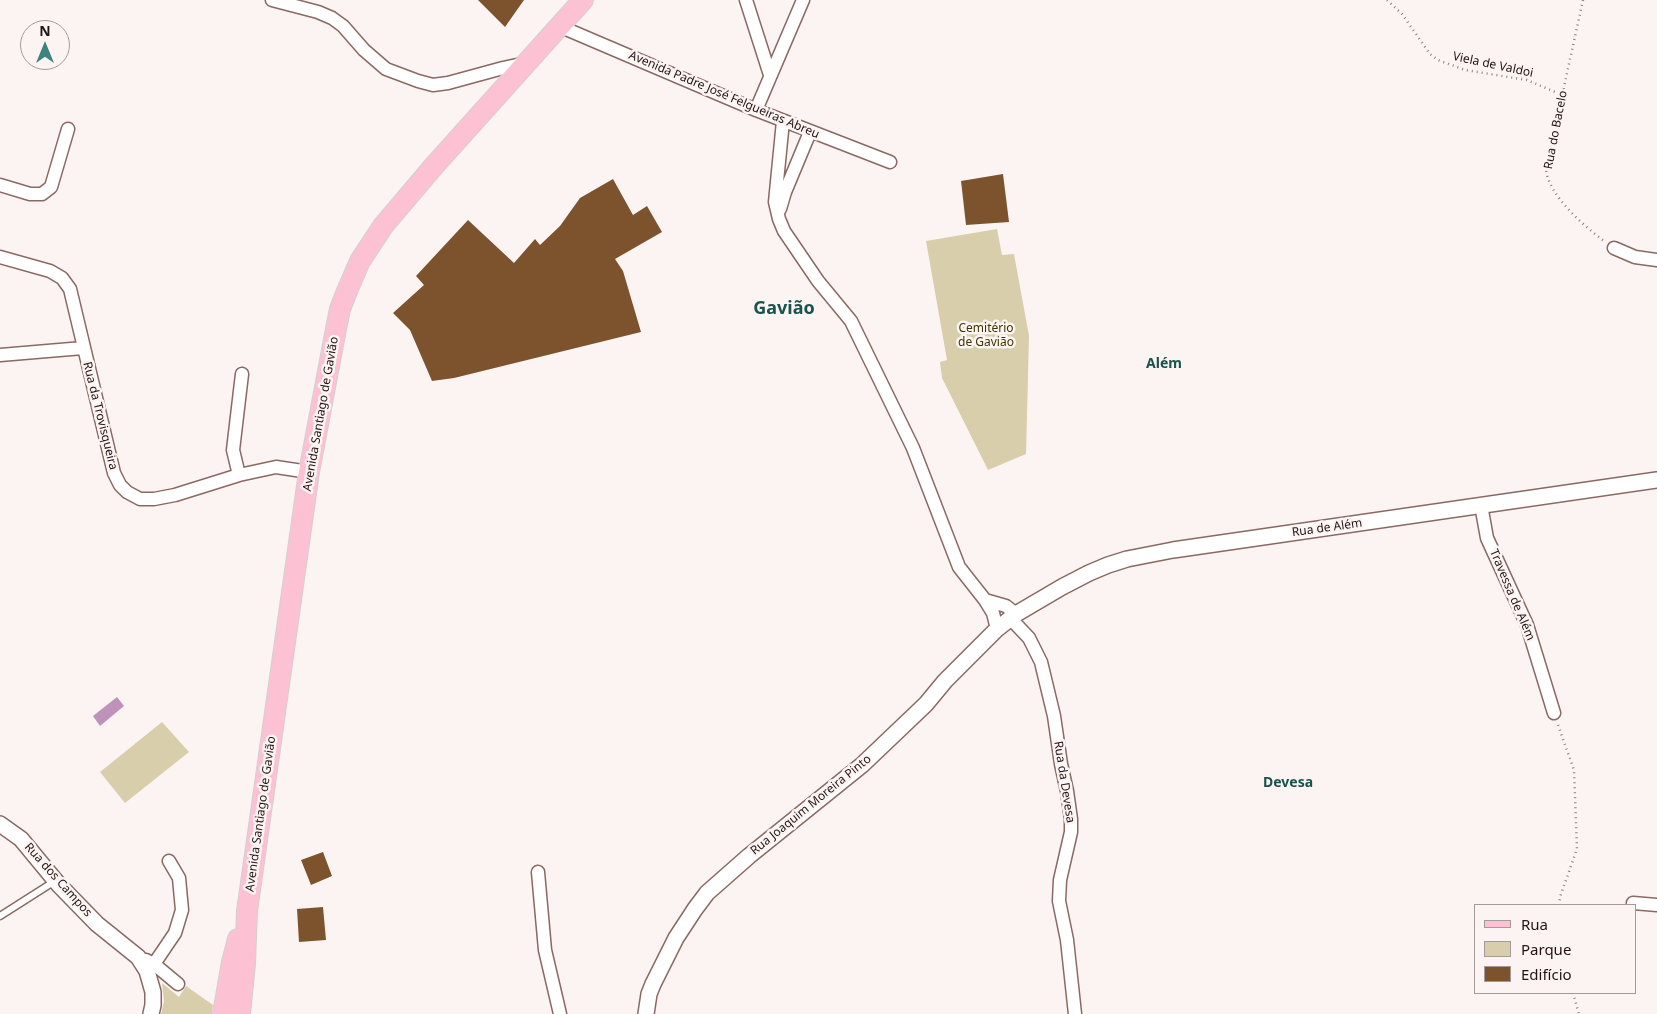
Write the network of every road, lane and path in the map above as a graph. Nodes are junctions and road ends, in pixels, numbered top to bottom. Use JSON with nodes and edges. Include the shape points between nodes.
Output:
{"nodes":[{"id":1,"x":272,"y":0,"type":"edge"},
{"id":2,"x":583,"y":0,"type":"edge"},
{"id":3,"x":746,"y":0,"type":"edge"},
{"id":4,"x":803,"y":0,"type":"edge"},
{"id":5,"x":1387,"y":0,"type":"edge"},
{"id":6,"x":1583,"y":0,"type":"edge"},
{"id":7,"x":560,"y":26,"type":"junction"},
{"id":8,"x":526,"y":63,"type":"junction"},
{"id":9,"x":770,"y":75,"type":"junction"},
{"id":10,"x":1562,"y":95,"type":"junction"},
{"id":11,"x":756,"y":110,"type":"junction"},
{"id":12,"x":783,"y":121,"type":"junction"},
{"id":13,"x":68,"y":128,"type":"dead end"},
{"id":14,"x":810,"y":132,"type":"junction"},
{"id":15,"x":890,"y":162,"type":"dead end"},
{"id":16,"x":0,"y":185,"type":"edge"},
{"id":17,"x":779,"y":218,"type":"junction"},
{"id":18,"x":1614,"y":248,"type":"joint"},
{"id":19,"x":0,"y":257,"type":"edge"},
{"id":20,"x":1657,"y":260,"type":"edge"},
{"id":21,"x":83,"y":348,"type":"junction"},
{"id":22,"x":0,"y":355,"type":"edge"},
{"id":23,"x":242,"y":374,"type":"dead end"},
{"id":24,"x":309,"y":472,"type":"junction"},
{"id":25,"x":239,"y":475,"type":"junction"},
{"id":26,"x":1657,"y":480,"type":"edge"},
{"id":27,"x":1481,"y":505,"type":"junction"},
{"id":28,"x":985,"y":600,"type":"junction"},
{"id":29,"x":1014,"y":616,"type":"junction"},
{"id":30,"x":997,"y":629,"type":"junction"},
{"id":31,"x":1554,"y":713,"type":"joint"},
{"id":32,"x":0,"y":824,"type":"edge"},
{"id":33,"x":169,"y":861,"type":"dead end"},
{"id":34,"x":538,"y":872,"type":"dead end"},
{"id":35,"x":55,"y":881,"type":"junction"},
{"id":36,"x":1559,"y":904,"type":"edge"},
{"id":37,"x":1637,"y":904,"type":"edge"},
{"id":38,"x":1657,"y":905,"type":"edge"},
{"id":39,"x":247,"y":911,"type":"junction"},
{"id":40,"x":0,"y":916,"type":"edge"},
{"id":41,"x":150,"y":968,"type":"junction"},
{"id":42,"x":178,"y":984,"type":"dead end"},
{"id":43,"x":1572,"y":994,"type":"edge"},
{"id":44,"x":152,"y":1014,"type":"edge"},
{"id":45,"x":223,"y":1014,"type":"edge"},
{"id":46,"x":240,"y":1014,"type":"edge"},
{"id":47,"x":560,"y":1014,"type":"edge"},
{"id":48,"x":646,"y":1014,"type":"edge"},
{"id":49,"x":1075,"y":1014,"type":"edge"},
{"id":50,"x":1579,"y":1014,"type":"edge"}],
"edges":[{"from":1,"to":8,"type":"street","via":[[332,18],[386,69],[432,85]]},
{"from":2,"to":7,"type":"main road","name":"Avenida Santiago de Gavião"},
{"from":3,"to":9,"type":"street"},
{"from":4,"to":9,"type":"street"},
{"from":5,"to":10,"type":"path","name":"Viela de Valdoi","via":[[1438,60],[1465,70],[1527,80]]},
{"from":6,"to":10,"type":"path","name":"Rua do Bacelo"},
{"from":7,"to":8,"type":"main road","name":"Avenida Santiago de Gavião"},
{"from":7,"to":11,"type":"street","name":"Avenida Padre José Felgueiras Abreu"},
{"from":8,"to":24,"type":"main road","name":"Avenida Santiago de Gavião","via":[[389,218],[360,262],[340,309]]},
{"from":9,"to":11,"type":"street"},
{"from":10,"to":18,"type":"path","name":"Rua do Bacelo","via":[[1546,162],[1547,176],[1553,190],[1572,213]]},
{"from":11,"to":12,"type":"street","name":"Avenida Padre José Felgueiras Abreu"},
{"from":12,"to":14,"type":"street","name":"Avenida Padre José Felgueiras Abreu"},
{"from":12,"to":17,"type":"street","via":[[775,202]]},
{"from":13,"to":16,"type":"street","via":[[51,187],[42,194],[30,194]]},
{"from":14,"to":15,"type":"street","name":"Avenida Padre José Felgueiras Abreu"},
{"from":14,"to":17,"type":"street","via":[[785,192]]},
{"from":17,"to":28,"type":"street","via":[[784,231],[818,281],[851,321],[913,448],[959,567]]},
{"from":18,"to":20,"type":"street","via":[[1634,257]]},
{"from":19,"to":21,"type":"street","name":"Rua da Trovisqueira","via":[[50,271],[62,278],[70,289]]},
{"from":21,"to":22,"type":"street"},
{"from":21,"to":25,"type":"street","name":"Rua da Trovisqueira","via":[[114,473],[128,492],[140,499],[154,500]]},
{"from":23,"to":25,"type":"street","via":[[233,450]]},
{"from":24,"to":25,"type":"street","name":"Rua da Trovisqueira","via":[[276,467]]},
{"from":24,"to":39,"type":"main road","name":"Avenida Santiago de Gavião"},
{"from":26,"to":27,"type":"street","name":"Rua de Além"},
{"from":27,"to":29,"type":"street","name":"Rua de Além","via":[[1127,559],[1080,578]]},
{"from":27,"to":31,"type":"street","name":"Travessa de Além","via":[[1487,538],[1527,625]]},
{"from":28,"to":29,"type":"street","name":"Rua da Devesa","via":[[1006,606]]},
{"from":28,"to":30,"type":"street"},
{"from":29,"to":30,"type":"street","name":"Rua Joaquim Moreira Pinto"},
{"from":29,"to":49,"type":"street","name":"Rua da Devesa","via":[[1040,662],[1054,716],[1067,791],[1071,832],[1060,880],[1059,901]]},
{"from":30,"to":48,"type":"street","name":"Rua Joaquim Moreira Pinto","via":[[926,704],[862,764],[707,893],[676,938],[649,994]]},
{"from":31,"to":36,"type":"path","via":[[1574,770],[1577,849]]},
{"from":32,"to":35,"type":"street","name":"Rua dos Campos","via":[[21,839]]},
{"from":33,"to":41,"type":"street","via":[[179,878],[182,910],[175,933]]},
{"from":34,"to":47,"type":"street","via":[[545,950]]},
{"from":35,"to":40,"type":"lane"},
{"from":35,"to":41,"type":"street","name":"Rua dos Campos","via":[[97,924]]},
{"from":37,"to":38,"type":"street"},
{"from":39,"to":45,"type":"main road","name":"Avenida Santiago de Gavião","via":[[232,962]]},
{"from":39,"to":46,"type":"main road","name":"Avenida Santiago de Gavião","via":[[246,964]]},
{"from":41,"to":42,"type":"street","name":"Rua dos Campos"},
{"from":41,"to":44,"type":"street"},
{"from":43,"to":50,"type":"path"}]}
